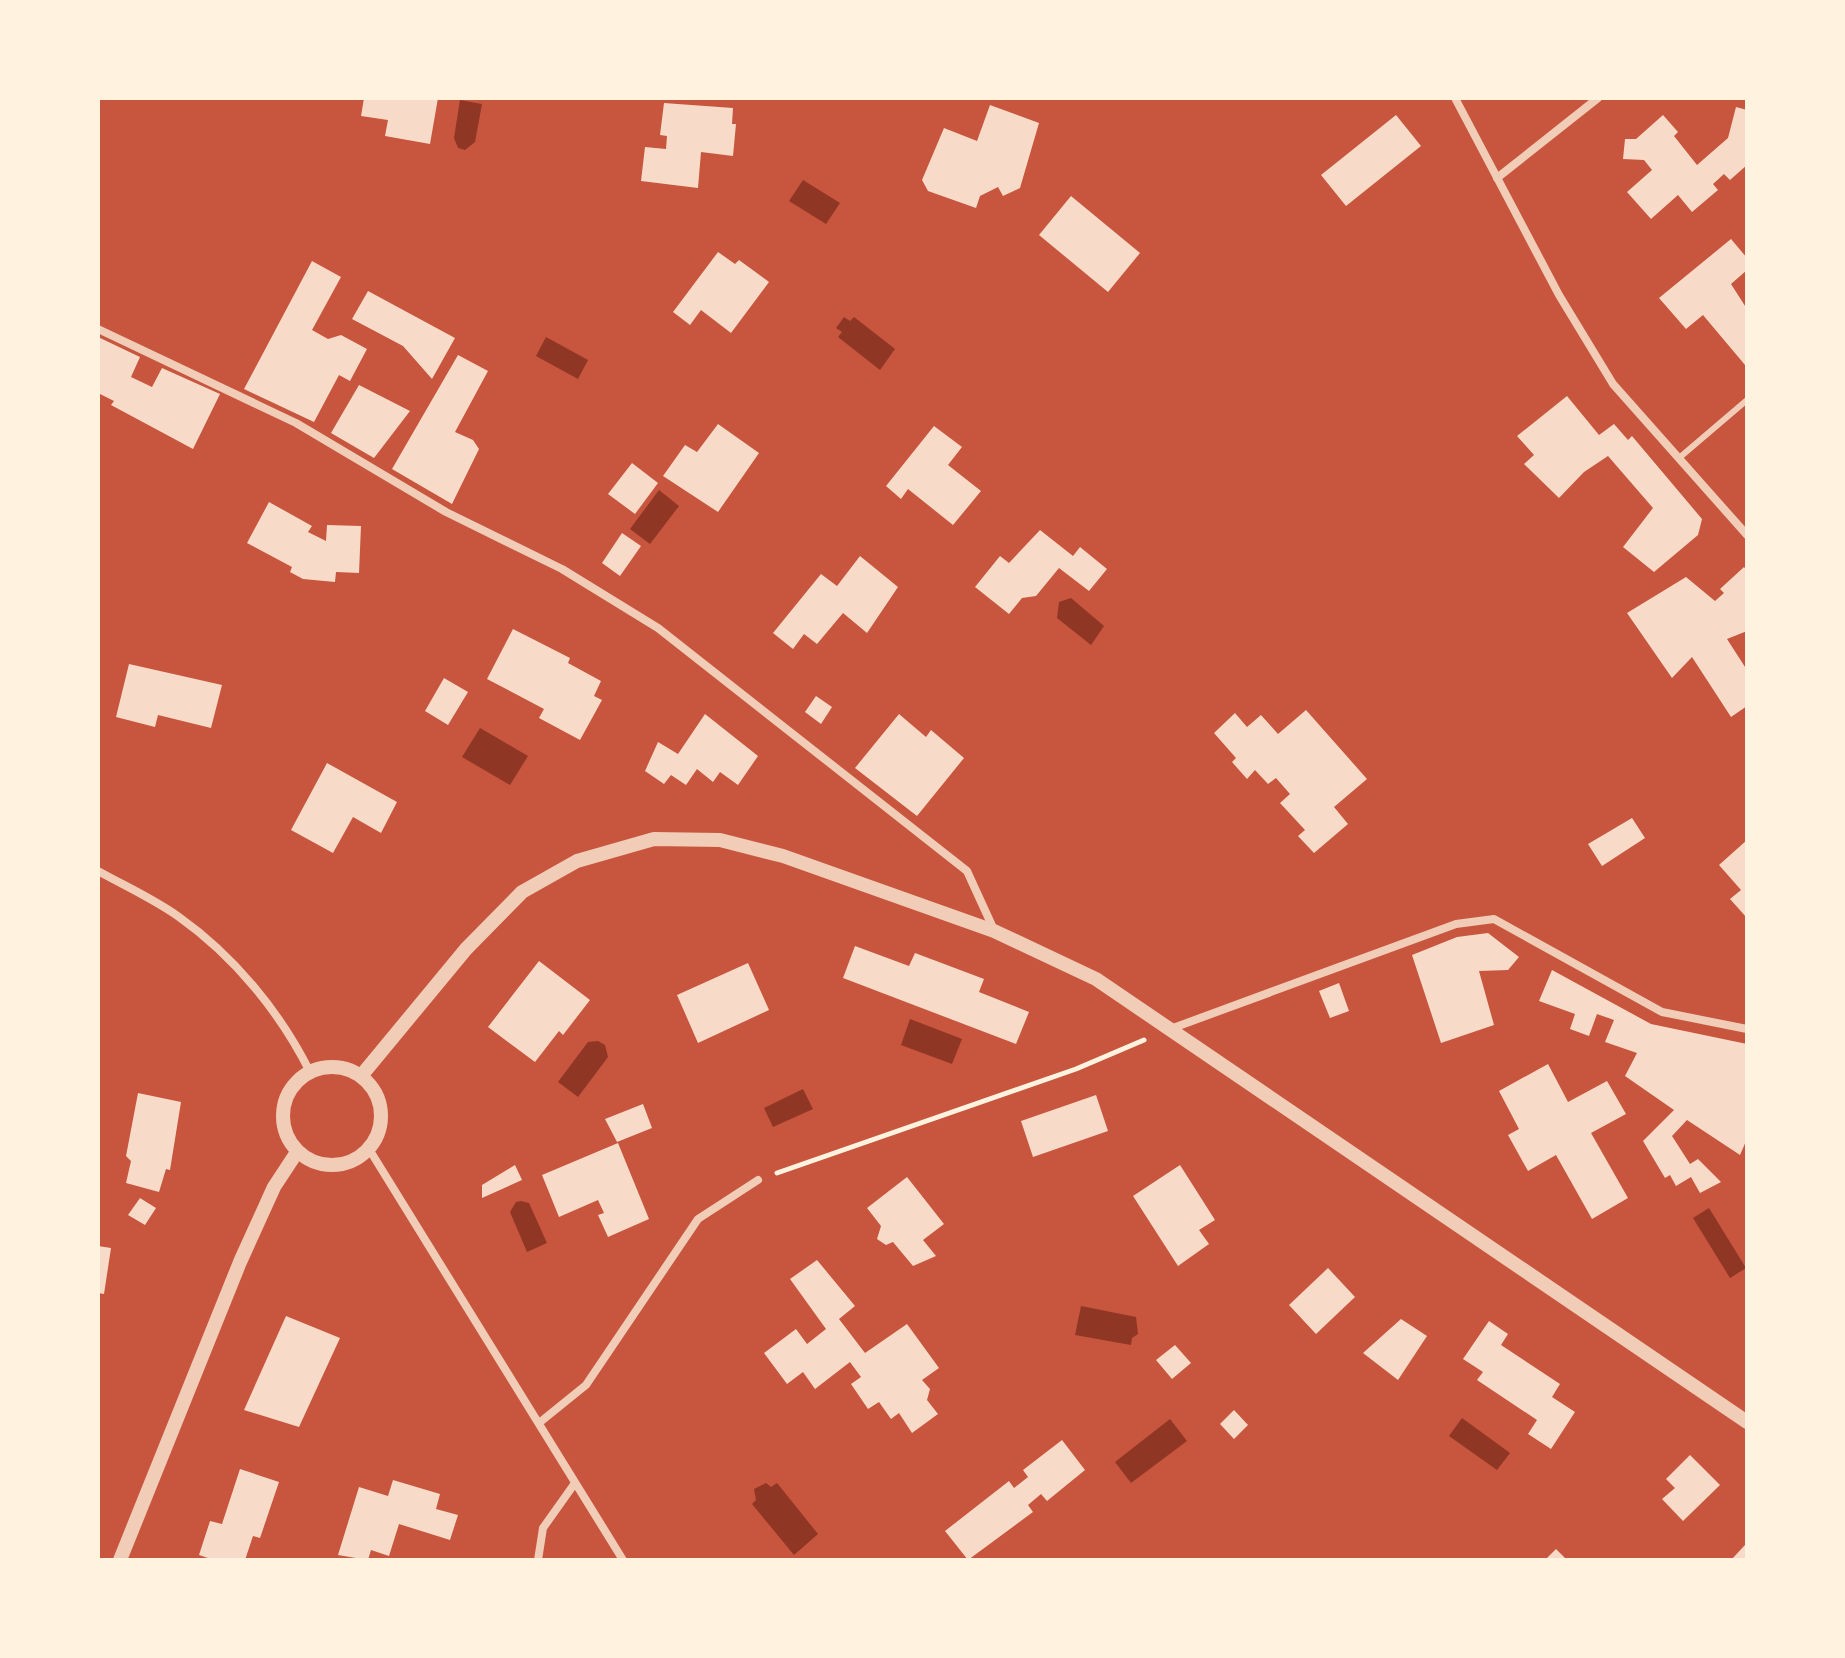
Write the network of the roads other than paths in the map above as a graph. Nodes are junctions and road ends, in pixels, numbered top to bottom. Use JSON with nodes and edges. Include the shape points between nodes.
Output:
{"nodes":[{"id":1,"x":1455,"y":98,"type":"edge"},
{"id":2,"x":1598,"y":98,"type":"edge"},
{"id":3,"x":1497,"y":178,"type":"junction"},
{"id":4,"x":98,"y":329,"type":"edge"},
{"id":5,"x":1747,"y":400,"type":"edge"},
{"id":6,"x":1679,"y":458,"type":"junction"},
{"id":7,"x":1747,"y":535,"type":"edge"},
{"id":8,"x":98,"y":871,"type":"edge"},
{"id":9,"x":994,"y":931,"type":"junction"},
{"id":10,"x":1173,"y":1028,"type":"junction"},
{"id":11,"x":1747,"y":1029,"type":"edge"},
{"id":12,"x":310,"y":1072,"type":"junction"},
{"id":13,"x":361,"y":1076,"type":"junction"},
{"id":14,"x":369,"y":1149,"type":"junction"},
{"id":15,"x":297,"y":1152,"type":"junction"},
{"id":16,"x":758,"y":1180,"type":"road end"},
{"id":17,"x":1747,"y":1422,"type":"edge"},
{"id":18,"x":539,"y":1423,"type":"junction"},
{"id":19,"x":575,"y":1483,"type":"junction"},
{"id":20,"x":120,"y":1560,"type":"edge"},
{"id":21,"x":538,"y":1560,"type":"edge"},
{"id":22,"x":623,"y":1560,"type":"edge"}],
"edges":[{"from":1,"to":3,"type":"street"},
{"from":2,"to":3,"type":"street"},
{"from":3,"to":6,"type":"street","via":[[1613,384]]},
{"from":4,"to":9,"type":"street","via":[[296,423],[446,512],[562,569],[658,628],[967,871]]},
{"from":5,"to":6,"type":"lane"},
{"from":6,"to":7,"type":"street"},
{"from":8,"to":12,"type":"street","via":[[193,927],[267,1000]]},
{"from":9,"to":10,"type":"street","via":[[1096,979]]},
{"from":9,"to":13,"type":"street","via":[[783,856],[720,840],[654,839],[577,861],[522,892],[466,949]]},
{"from":10,"to":11,"type":"street","via":[[1456,924],[1494,919],[1662,1012]]},
{"from":10,"to":17,"type":"street","via":[[1262,1094]]},
{"from":12,"to":13,"type":"street","via":[[336,1066]]},
{"from":12,"to":15,"type":"street","via":[[287,1093],[282,1108],[287,1139]]},
{"from":13,"to":14,"type":"street","via":[[372,1087],[381,1119]]},
{"from":14,"to":15,"type":"street","via":[[341,1165],[310,1161]]},
{"from":14,"to":18,"type":"street"},
{"from":15,"to":20,"type":"street","via":[[274,1187],[240,1262]]},
{"from":16,"to":18,"type":"street","via":[[698,1219],[586,1385]]},
{"from":18,"to":19,"type":"street"},
{"from":19,"to":21,"type":"street","via":[[543,1528]]},
{"from":19,"to":22,"type":"street"}]}
